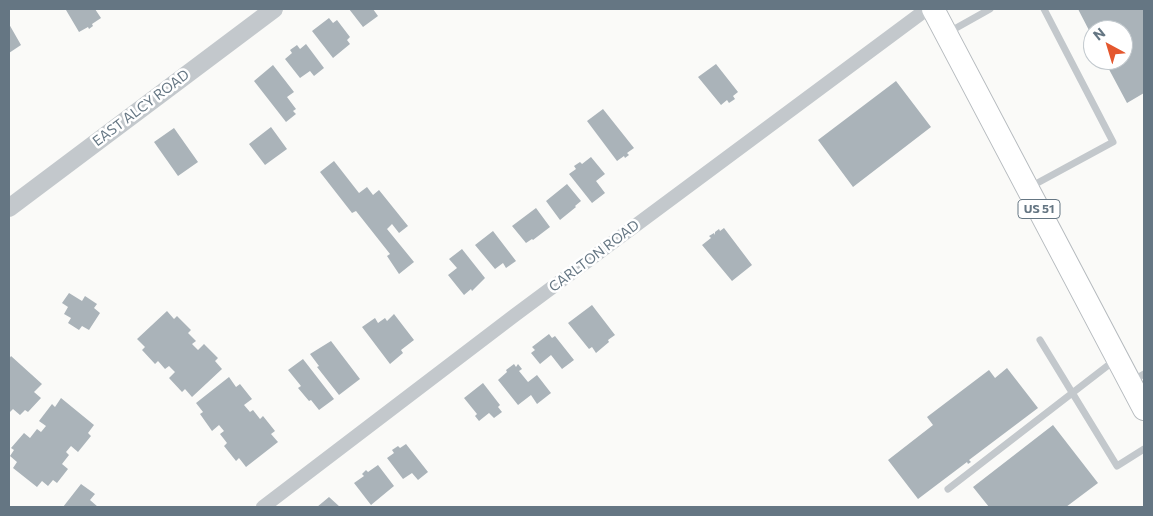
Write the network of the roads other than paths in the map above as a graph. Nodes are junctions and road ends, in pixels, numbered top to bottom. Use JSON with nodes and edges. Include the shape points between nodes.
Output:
{"nodes":[{"id":1,"x":274,"y":9,"type":"edge"},
{"id":2,"x":927,"y":9,"type":"edge"},
{"id":3,"x":933,"y":9,"type":"edge"},
{"id":4,"x":990,"y":9,"type":"edge"},
{"id":5,"x":1044,"y":9,"type":"edge"},
{"id":6,"x":946,"y":34,"type":"junction"},
{"id":7,"x":1028,"y":188,"type":"junction"},
{"id":8,"x":9,"y":208,"type":"edge"},
{"id":9,"x":1040,"y":340,"type":"dead end"},
{"id":10,"x":1117,"y":358,"type":"junction"},
{"id":11,"x":1137,"y":378,"type":"edge"},
{"id":12,"x":1072,"y":393,"type":"junction"},
{"id":13,"x":1144,"y":410,"type":"edge"},
{"id":14,"x":1144,"y":449,"type":"edge"},
{"id":15,"x":948,"y":488,"type":"dead end"},
{"id":16,"x":263,"y":507,"type":"edge"}],
"edges":[{"from":1,"to":8,"type":"street","name":"EAST ALCY ROAD"},
{"from":2,"to":16,"type":"street","name":"CARLTON ROAD"},
{"from":3,"to":6,"type":"main road","number":"US 51"},
{"from":4,"to":6,"type":"lane"},
{"from":5,"to":7,"type":"lane","via":[[1113,142]]},
{"from":6,"to":7,"type":"main road","number":"US 51"},
{"from":7,"to":10,"type":"main road","number":"US 51"},
{"from":9,"to":12,"type":"lane"},
{"from":10,"to":11,"type":"main road","number":"US 51"},
{"from":10,"to":12,"type":"lane"},
{"from":11,"to":13,"type":"main road","number":"US 51"},
{"from":12,"to":14,"type":"lane","via":[[1117,466]]},
{"from":12,"to":15,"type":"lane"}]}
